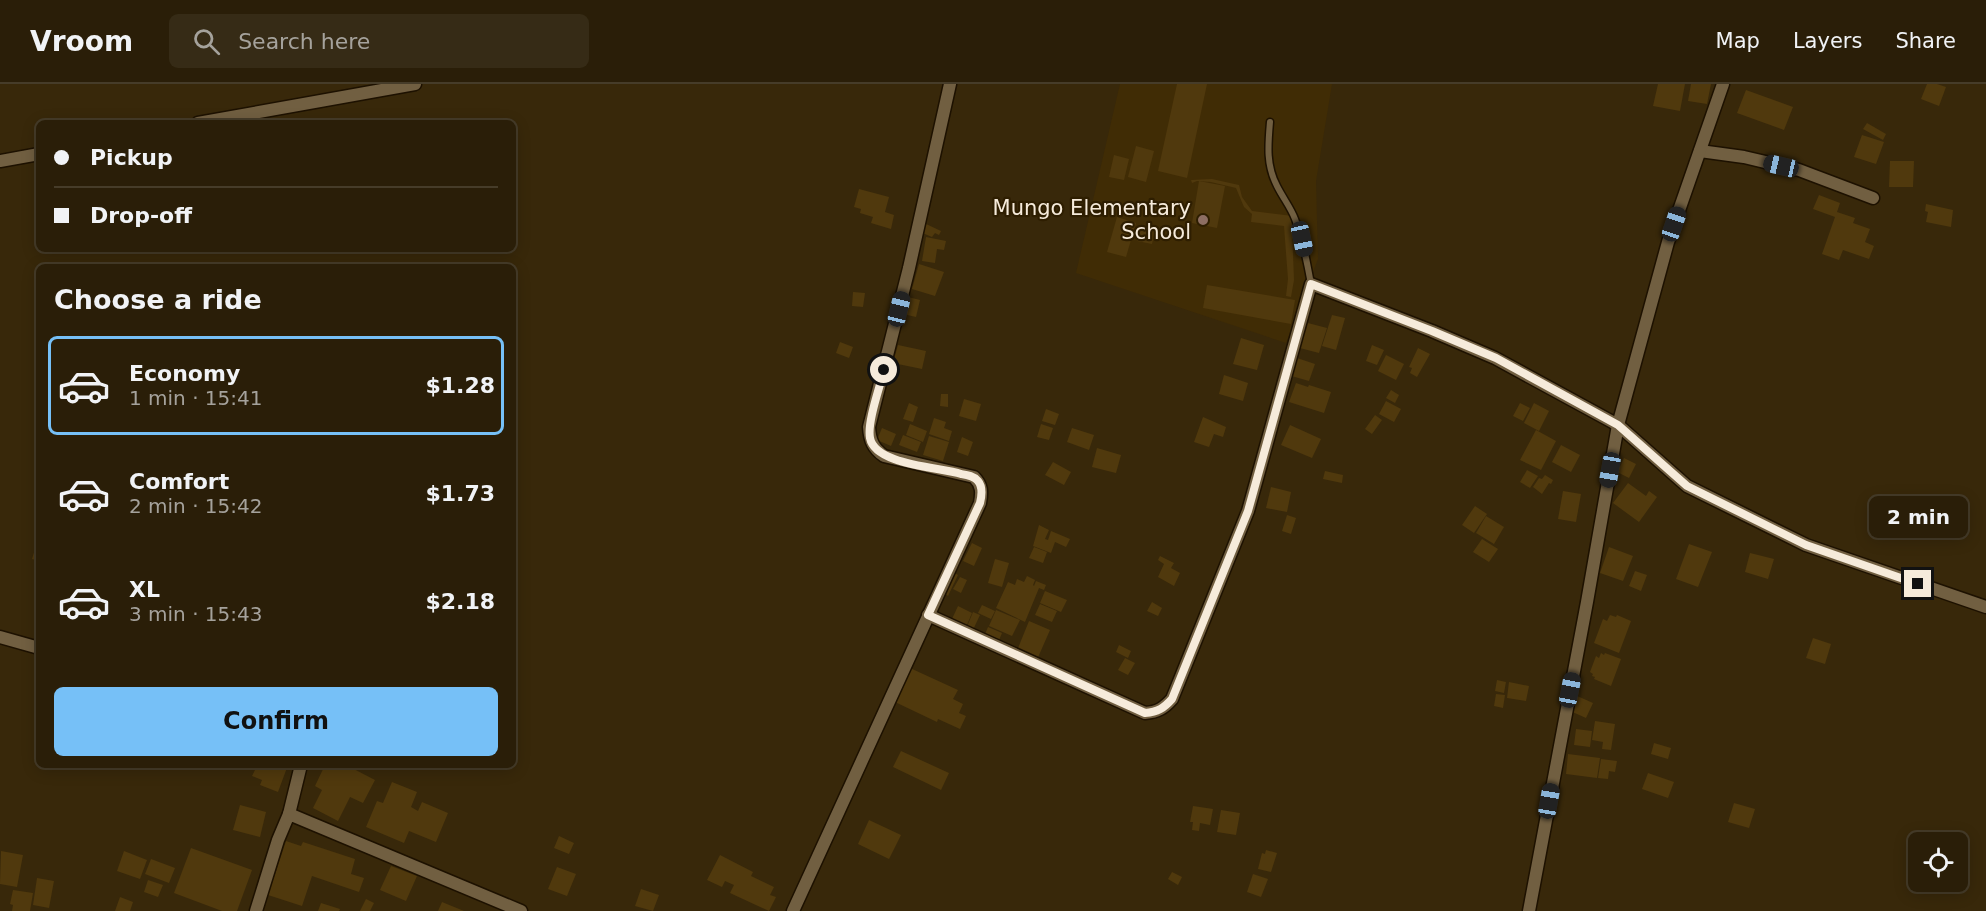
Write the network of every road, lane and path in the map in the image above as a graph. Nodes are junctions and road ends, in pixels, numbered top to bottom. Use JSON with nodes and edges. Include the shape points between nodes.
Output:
{"nodes":[{"id":1,"x":415,"y":84,"type":"edge"},
{"id":2,"x":950,"y":84,"type":"edge"},
{"id":3,"x":1723,"y":84,"type":"edge"},
{"id":4,"x":215,"y":120,"type":"edge"},
{"id":5,"x":1270,"y":122,"type":"dead end"},
{"id":6,"x":1700,"y":151,"type":"junction"},
{"id":7,"x":36,"y":155,"type":"edge"},
{"id":8,"x":0,"y":161,"type":"edge"},
{"id":9,"x":1873,"y":198,"type":"dead end"},
{"id":10,"x":1311,"y":284,"type":"junction"},
{"id":11,"x":1618,"y":425,"type":"junction"},
{"id":12,"x":1986,"y":608,"type":"edge"},
{"id":13,"x":928,"y":615,"type":"junction"},
{"id":14,"x":0,"y":636,"type":"edge"},
{"id":15,"x":36,"y":647,"type":"edge"},
{"id":16,"x":300,"y":768,"type":"edge"},
{"id":17,"x":289,"y":814,"type":"junction"},
{"id":18,"x":256,"y":911,"type":"edge"},
{"id":19,"x":521,"y":911,"type":"edge"},
{"id":20,"x":793,"y":911,"type":"edge"},
{"id":21,"x":1529,"y":911,"type":"edge"}],
"edges":[{"from":1,"to":4,"type":"street"},
{"from":2,"to":13,"type":"street","via":[[869,427],[870,440],[884,456],[974,477],[980,483],[980,503]]},
{"from":3,"to":6,"type":"street"},
{"from":5,"to":10,"type":"lane","via":[[1270,169],[1295,218]]},
{"from":6,"to":9,"type":"street","via":[[1799,170]]},
{"from":6,"to":11,"type":"street","via":[[1668,242]]},
{"from":7,"to":8,"type":"street"},
{"from":10,"to":11,"type":"street","via":[[1496,358]]},
{"from":10,"to":13,"type":"street","via":[[1248,511],[1172,699],[1164,708],[1145,713]]},
{"from":11,"to":12,"type":"street","via":[[1687,486],[1806,545]]},
{"from":11,"to":21,"type":"street"},
{"from":13,"to":20,"type":"street"},
{"from":14,"to":15,"type":"street"},
{"from":16,"to":17,"type":"street"},
{"from":17,"to":18,"type":"street"},
{"from":17,"to":19,"type":"street"}]}
